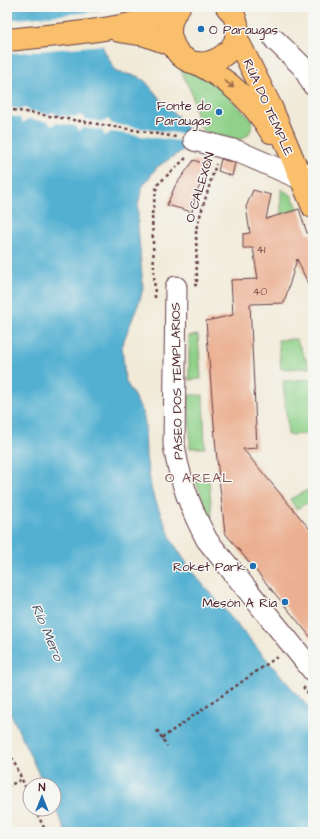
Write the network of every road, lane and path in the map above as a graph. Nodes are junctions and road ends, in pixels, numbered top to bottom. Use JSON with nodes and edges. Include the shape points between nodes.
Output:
{"nodes":[{"id":1,"x":178,"y":9,"type":"edge"},
{"id":2,"x":233,"y":17,"type":"edge"},
{"id":3,"x":110,"y":30,"type":"junction"},
{"id":4,"x":7,"y":40,"type":"edge"},
{"id":5,"x":275,"y":40,"type":"dead end"},
{"id":6,"x":173,"y":45,"type":"junction"},
{"id":7,"x":196,"y":63,"type":"junction"},
{"id":8,"x":313,"y":85,"type":"edge"},
{"id":9,"x":7,"y":109,"type":"edge"},
{"id":10,"x":194,"y":140,"type":"joint"},
{"id":11,"x":222,"y":146,"type":"junction"},
{"id":12,"x":306,"y":175,"type":"edge"},
{"id":13,"x":313,"y":207,"type":"edge"},
{"id":14,"x":176,"y":287,"type":"joint"},
{"id":15,"x":277,"y":657,"type":"dead end"},
{"id":16,"x":313,"y":671,"type":"edge"},
{"id":17,"x":157,"y":730,"type":"dead end"},
{"id":18,"x":162,"y":738,"type":"junction"},
{"id":19,"x":167,"y":746,"type":"dead end"},
{"id":20,"x":7,"y":747,"type":"edge"},
{"id":21,"x":22,"y":780,"type":"joint"},
{"id":22,"x":7,"y":788,"type":"edge"},
{"id":23,"x":39,"y":817,"type":"edge"},
{"id":24,"x":46,"y":832,"type":"edge"}],
"edges":[{"from":1,"to":3,"type":"main road","via":[[150,20]]},
{"from":1,"to":6,"type":"main road","via":[[170,28]]},
{"from":2,"to":7,"type":"main road","via":[[232,47],[226,55],[207,64]]},
{"from":2,"to":12,"type":"main road","name":"RÚA DO TEMPLE","via":[[271,107]]},
{"from":3,"to":4,"type":"main road"},
{"from":3,"to":6,"type":"main road","via":[[145,35]]},
{"from":5,"to":8,"type":"street","via":[[303,67]]},
{"from":6,"to":7,"type":"main road","via":[[179,53]]},
{"from":7,"to":12,"type":"main road","name":"RÚA DO TEMPLE","one_way":true,"via":[[213,72],[246,97]]},
{"from":9,"to":10,"type":"path"},
{"from":10,"to":11,"type":"street"},
{"from":11,"to":12,"type":"street"},
{"from":11,"to":14,"type":"path","name":"O CALEXÓN","via":[[196,229],[197,285]]},
{"from":12,"to":13,"type":"main road","name":"RÚA DO TEMPLE"},
{"from":14,"to":16,"type":"street","name":"PASEO DOS TEMPLARIOS","via":[[174,445],[184,489],[207,540]]},
{"from":15,"to":18,"type":"path"},
{"from":17,"to":18,"type":"path"},
{"from":18,"to":19,"type":"path"},
{"from":20,"to":21,"type":"path"},
{"from":21,"to":22,"type":"path"},
{"from":23,"to":24,"type":"path"}]}
